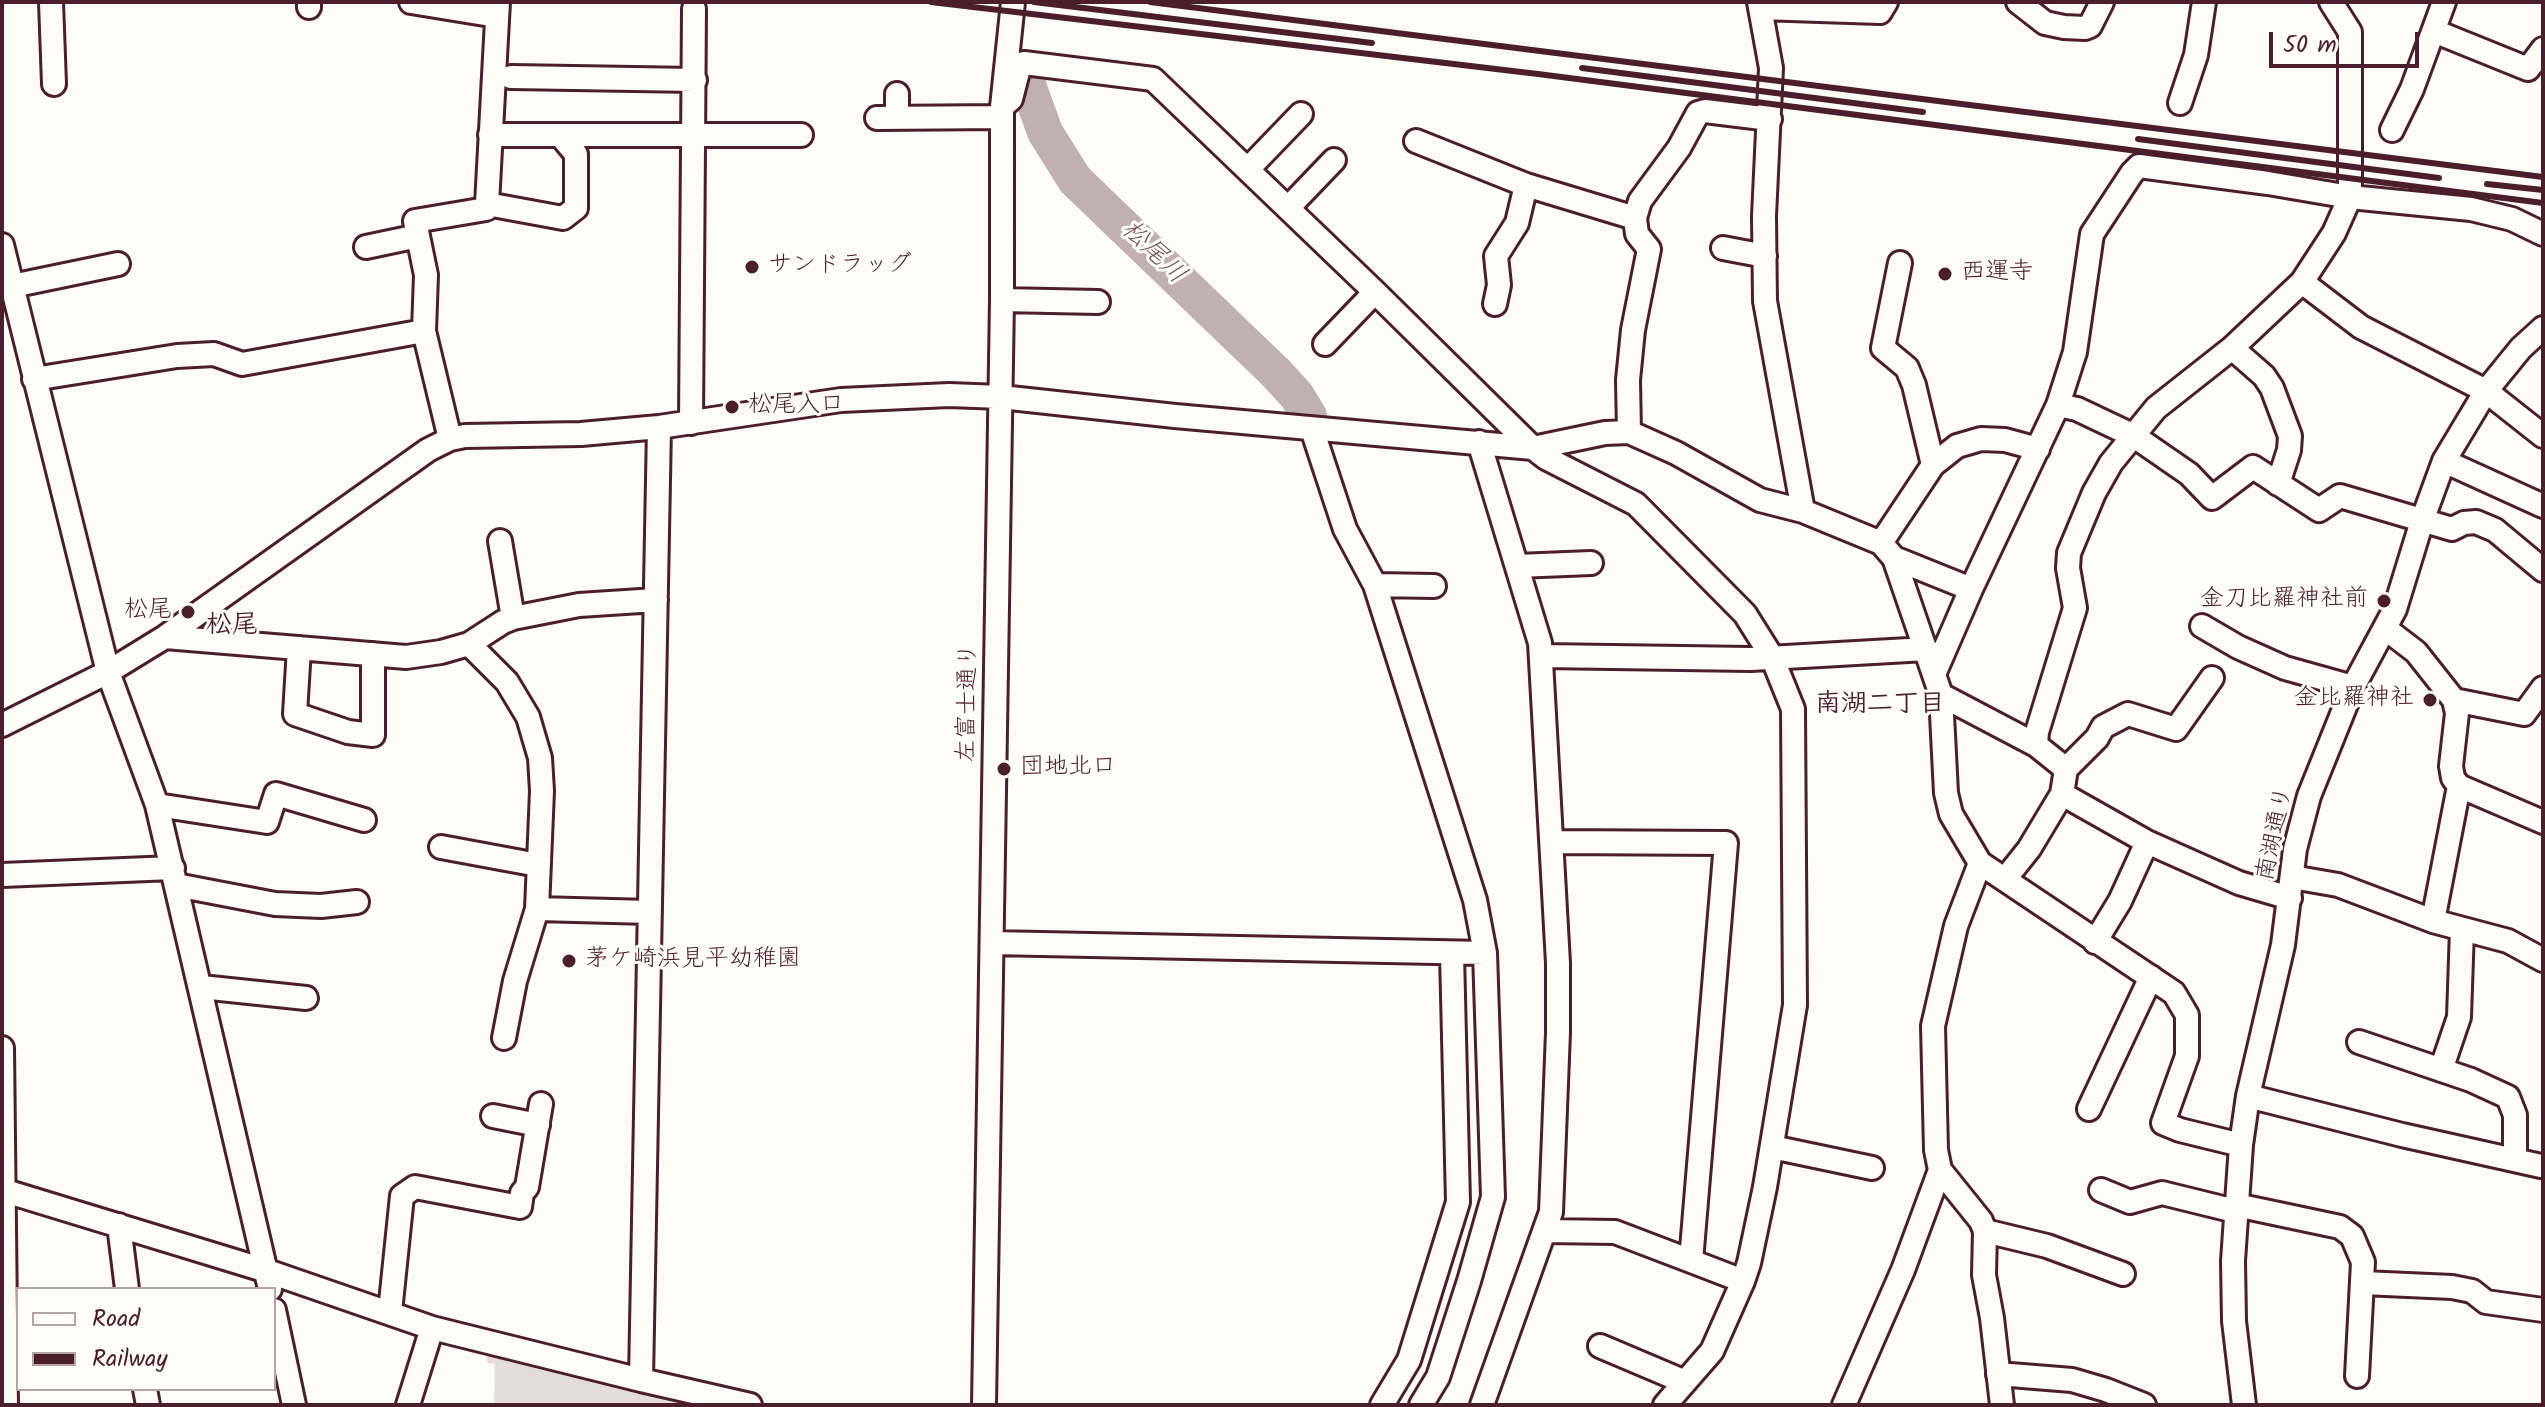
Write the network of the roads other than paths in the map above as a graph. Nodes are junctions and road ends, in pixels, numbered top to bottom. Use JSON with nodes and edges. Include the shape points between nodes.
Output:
{"nodes":[{"id":1,"x":51,"y":2,"type":"edge"},
{"id":2,"x":411,"y":2,"type":"edge"},
{"id":3,"x":1013,"y":2,"type":"edge"},
{"id":4,"x":1886,"y":2,"type":"edge"},
{"id":5,"x":2018,"y":2,"type":"edge"},
{"id":6,"x":2102,"y":2,"type":"edge"},
{"id":7,"x":2204,"y":2,"type":"edge"},
{"id":8,"x":2331,"y":2,"type":"edge"},
{"id":9,"x":2444,"y":2,"type":"edge"},
{"id":10,"x":1759,"y":5,"type":"edge"},
{"id":11,"x":498,"y":9,"type":"edge"},
{"id":12,"x":694,"y":9,"type":"dead end"},
{"id":13,"x":2434,"y":31,"type":"junction"},
{"id":14,"x":2543,"y":49,"type":"edge"},
{"id":15,"x":511,"y":77,"type":"dead end"},
{"id":16,"x":695,"y":80,"type":"junction"},
{"id":17,"x":54,"y":84,"type":"dead end"},
{"id":18,"x":897,"y":94,"type":"dead end"},
{"id":19,"x":2180,"y":103,"type":"dead end"},
{"id":20,"x":1002,"y":112,"type":"junction"},
{"id":21,"x":1301,"y":114,"type":"dead end"},
{"id":22,"x":1770,"y":119,"type":"junction"},
{"id":23,"x":2392,"y":130,"type":"dead end"},
{"id":24,"x":490,"y":135,"type":"junction"},
{"id":25,"x":560,"y":135,"type":"junction"},
{"id":26,"x":801,"y":135,"type":"dead end"},
{"id":27,"x":695,"y":136,"type":"junction"},
{"id":28,"x":1416,"y":141,"type":"dead end"},
{"id":29,"x":1334,"y":160,"type":"dead end"},
{"id":30,"x":1248,"y":169,"type":"junction"},
{"id":31,"x":1526,"y":185,"type":"junction"},
{"id":32,"x":2350,"y":197,"type":"junction"},
{"id":33,"x":487,"y":204,"type":"junction"},
{"id":34,"x":1288,"y":208,"type":"junction"},
{"id":35,"x":1635,"y":218,"type":"junction"},
{"id":36,"x":2543,"y":234,"type":"edge"},
{"id":37,"x":418,"y":236,"type":"junction"},
{"id":38,"x":366,"y":247,"type":"dead end"},
{"id":39,"x":1723,"y":248,"type":"dead end"},
{"id":40,"x":3,"y":251,"type":"edge"},
{"id":41,"x":1765,"y":256,"type":"junction"},
{"id":42,"x":1900,"y":263,"type":"dead end"},
{"id":43,"x":118,"y":264,"type":"dead end"},
{"id":44,"x":2302,"y":282,"type":"junction"},
{"id":45,"x":1375,"y":292,"type":"junction"},
{"id":46,"x":10,"y":297,"type":"edge"},
{"id":47,"x":1002,"y":300,"type":"junction"},
{"id":48,"x":1098,"y":302,"type":"dead end"},
{"id":49,"x":1495,"y":304,"type":"dead end"},
{"id":50,"x":2543,"y":328,"type":"edge"},
{"id":51,"x":424,"y":331,"type":"junction"},
{"id":52,"x":1325,"y":344,"type":"dead end"},
{"id":53,"x":2232,"y":348,"type":"junction"},
{"id":54,"x":34,"y":379,"type":"junction"},
{"id":55,"x":2486,"y":391,"type":"junction"},
{"id":56,"x":1001,"y":397,"type":"junction"},
{"id":57,"x":2058,"y":405,"type":"junction"},
{"id":58,"x":691,"y":423,"type":"junction"},
{"id":59,"x":659,"y":427,"type":"junction"},
{"id":60,"x":1312,"y":429,"type":"junction"},
{"id":61,"x":1629,"y":432,"type":"junction"},
{"id":62,"x":2134,"y":436,"type":"junction"},
{"id":63,"x":2543,"y":436,"type":"edge"},
{"id":64,"x":450,"y":439,"type":"junction"},
{"id":65,"x":1479,"y":442,"type":"junction"},
{"id":66,"x":1533,"y":448,"type":"junction"},
{"id":67,"x":2038,"y":449,"type":"junction"},
{"id":68,"x":2444,"y":461,"type":"junction"},
{"id":69,"x":1933,"y":465,"type":"junction"},
{"id":70,"x":2278,"y":484,"type":"junction"},
{"id":71,"x":2543,"y":506,"type":"edge"},
{"id":72,"x":1803,"y":511,"type":"junction"},
{"id":73,"x":2422,"y":521,"type":"junction"},
{"id":74,"x":500,"y":541,"type":"dead end"},
{"id":75,"x":1888,"y":550,"type":"junction"},
{"id":76,"x":1591,"y":563,"type":"dead end"},
{"id":77,"x":1517,"y":566,"type":"junction"},
{"id":78,"x":2543,"y":570,"type":"edge"},
{"id":79,"x":1375,"y":585,"type":"junction"},
{"id":80,"x":1434,"y":586,"type":"dead end"},
{"id":81,"x":1971,"y":589,"type":"junction"},
{"id":82,"x":656,"y":600,"type":"junction"},
{"id":83,"x":513,"y":618,"type":"junction"},
{"id":84,"x":2202,"y":626,"type":"dead end"},
{"id":85,"x":2386,"y":629,"type":"junction"},
{"id":86,"x":165,"y":637,"type":"junction"},
{"id":87,"x":469,"y":644,"type":"junction"},
{"id":88,"x":299,"y":648,"type":"junction"},
{"id":89,"x":1926,"y":649,"type":"junction"},
{"id":90,"x":373,"y":654,"type":"junction"},
{"id":91,"x":1542,"y":656,"type":"junction"},
{"id":92,"x":1772,"y":657,"type":"junction"},
{"id":93,"x":108,"y":672,"type":"junction"},
{"id":94,"x":1935,"y":672,"type":"junction"},
{"id":95,"x":2212,"y":678,"type":"dead end"},
{"id":96,"x":2353,"y":687,"type":"junction"},
{"id":97,"x":2543,"y":688,"type":"edge"},
{"id":98,"x":1941,"y":695,"type":"junction"},
{"id":99,"x":2454,"y":700,"type":"junction"},
{"id":100,"x":2,"y":725,"type":"edge"},
{"id":101,"x":2036,"y":745,"type":"junction"},
{"id":102,"x":2066,"y":769,"type":"junction"},
{"id":103,"x":2459,"y":786,"type":"junction"},
{"id":104,"x":2062,"y":794,"type":"junction"},
{"id":105,"x":157,"y":805,"type":"junction"},
{"id":106,"x":364,"y":820,"type":"dead end"},
{"id":107,"x":2543,"y":822,"type":"edge"},
{"id":108,"x":1552,"y":842,"type":"junction"},
{"id":109,"x":2147,"y":842,"type":"junction"},
{"id":110,"x":441,"y":847,"type":"dead end"},
{"id":111,"x":1980,"y":863,"type":"junction"},
{"id":112,"x":538,"y":865,"type":"junction"},
{"id":113,"x":2,"y":875,"type":"edge"},
{"id":114,"x":174,"y":876,"type":"junction"},
{"id":115,"x":2005,"y":879,"type":"junction"},
{"id":116,"x":2291,"y":887,"type":"junction"},
{"id":117,"x":357,"y":902,"type":"dead end"},
{"id":118,"x":537,"y":909,"type":"junction"},
{"id":119,"x":650,"y":912,"type":"junction"},
{"id":120,"x":2433,"y":921,"type":"junction"},
{"id":121,"x":2462,"y":929,"type":"junction"},
{"id":122,"x":2095,"y":942,"type":"junction"},
{"id":123,"x":992,"y":943,"type":"junction"},
{"id":124,"x":1485,"y":953,"type":"junction"},
{"id":125,"x":1452,"y":954,"type":"junction"},
{"id":126,"x":2543,"y":960,"type":"edge"},
{"id":127,"x":2151,"y":977,"type":"junction"},
{"id":128,"x":201,"y":987,"type":"junction"},
{"id":129,"x":306,"y":998,"type":"dead end"},
{"id":130,"x":504,"y":1038,"type":"dead end"},
{"id":131,"x":2359,"y":1042,"type":"dead end"},
{"id":132,"x":2,"y":1048,"type":"edge"},
{"id":133,"x":2441,"y":1070,"type":"junction"},
{"id":134,"x":2248,"y":1096,"type":"junction"},
{"id":135,"x":2089,"y":1109,"type":"dead end"},
{"id":136,"x":493,"y":1116,"type":"dead end"},
{"id":137,"x":2241,"y":1145,"type":"junction"},
{"id":138,"x":1772,"y":1147,"type":"junction"},
{"id":139,"x":2515,"y":1160,"type":"junction"},
{"id":140,"x":1872,"y":1168,"type":"dead end"},
{"id":141,"x":2542,"y":1168,"type":"edge"},
{"id":142,"x":1940,"y":1170,"type":"junction"},
{"id":143,"x":2101,"y":1190,"type":"dead end"},
{"id":144,"x":4,"y":1191,"type":"edge"},
{"id":145,"x":2235,"y":1208,"type":"junction"},
{"id":146,"x":119,"y":1225,"type":"junction"},
{"id":147,"x":1546,"y":1231,"type":"junction"},
{"id":148,"x":1985,"y":1231,"type":"junction"},
{"id":149,"x":1691,"y":1261,"type":"junction"},
{"id":150,"x":2123,"y":1274,"type":"dead end"},
{"id":151,"x":267,"y":1279,"type":"edge"},
{"id":152,"x":1743,"y":1281,"type":"junction"},
{"id":153,"x":2363,"y":1283,"type":"junction"},
{"id":154,"x":127,"y":1287,"type":"edge"},
{"id":155,"x":2543,"y":1310,"type":"edge"},
{"id":156,"x":390,"y":1312,"type":"junction"},
{"id":157,"x":276,"y":1320,"type":"edge"},
{"id":158,"x":432,"y":1328,"type":"junction"},
{"id":159,"x":3,"y":1335,"type":"edge"},
{"id":160,"x":1600,"y":1346,"type":"dead end"},
{"id":161,"x":1998,"y":1374,"type":"junction"},
{"id":162,"x":2357,"y":1376,"type":"dead end"},
{"id":163,"x":641,"y":1380,"type":"junction"},
{"id":164,"x":1685,"y":1382,"type":"junction"},
{"id":165,"x":6,"y":1405,"type":"edge"},
{"id":166,"x":294,"y":1405,"type":"edge"},
{"id":167,"x":408,"y":1405,"type":"edge"},
{"id":168,"x":750,"y":1405,"type":"edge"},
{"id":169,"x":984,"y":1405,"type":"edge"},
{"id":170,"x":1382,"y":1405,"type":"edge"},
{"id":171,"x":1421,"y":1405,"type":"edge"},
{"id":172,"x":1482,"y":1405,"type":"edge"},
{"id":173,"x":1665,"y":1405,"type":"edge"},
{"id":174,"x":1844,"y":1405,"type":"edge"},
{"id":175,"x":2002,"y":1405,"type":"edge"},
{"id":176,"x":2144,"y":1405,"type":"edge"},
{"id":177,"x":2244,"y":1405,"type":"edge"}],
"edges":[{"from":1,"to":17,"type":"street"},
{"from":2,"to":11,"type":"street"},
{"from":3,"to":20,"type":"street","name":"左富士通り"},
{"from":4,"to":10,"type":"street","via":[[1880,12]]},
{"from":5,"to":6,"type":"street","via":[[2045,23],[2085,28]]},
{"from":7,"to":19,"type":"street","via":[[2196,55]]},
{"from":8,"to":32,"type":"street","via":[[2350,32]]},
{"from":9,"to":13,"type":"street"},
{"from":10,"to":22,"type":"street","via":[[1771,68]]},
{"from":11,"to":24,"type":"street"},
{"from":12,"to":16,"type":"street"},
{"from":13,"to":14,"type":"street","via":[[2528,69]]},
{"from":13,"to":23,"type":"street"},
{"from":15,"to":16,"type":"street"},
{"from":16,"to":27,"type":"street"},
{"from":18,"to":20,"type":"street","via":[[887,118]]},
{"from":20,"to":30,"type":"street","via":[[1024,63],[1145,77]]},
{"from":20,"to":47,"type":"street","name":"左富士通り"},
{"from":21,"to":30,"type":"street"},
{"from":22,"to":35,"type":"street","via":[[1698,113],[1640,201]]},
{"from":22,"to":41,"type":"street"},
{"from":24,"to":25,"type":"street"},
{"from":24,"to":33,"type":"street"},
{"from":25,"to":27,"type":"street"},
{"from":25,"to":33,"type":"street","via":[[576,154],[576,208],[563,218]]},
{"from":26,"to":27,"type":"street"},
{"from":27,"to":58,"type":"street"},
{"from":28,"to":31,"type":"street"},
{"from":29,"to":34,"type":"street"},
{"from":30,"to":34,"type":"street"},
{"from":31,"to":35,"type":"street"},
{"from":31,"to":49,"type":"street","via":[[1517,223],[1496,256]]},
{"from":32,"to":36,"type":"street","via":[[2471,209],[2512,219]]},
{"from":32,"to":44,"type":"street"},
{"from":32,"to":57,"type":"street","via":[[2139,166],[2092,234],[2075,352]]},
{"from":33,"to":37,"type":"street","via":[[486,209],[415,221]]},
{"from":34,"to":45,"type":"street"},
{"from":35,"to":61,"type":"street","via":[[1637,234],[1649,249],[1633,330]]},
{"from":37,"to":38,"type":"street"},
{"from":37,"to":51,"type":"street","via":[[426,275]]},
{"from":39,"to":41,"type":"street"},
{"from":40,"to":46,"type":"street"},
{"from":41,"to":72,"type":"street","via":[[1765,301]]},
{"from":42,"to":69,"type":"street","via":[[1883,348],[1907,368]]},
{"from":43,"to":46,"type":"street"},
{"from":44,"to":53,"type":"street"},
{"from":44,"to":55,"type":"street","via":[[2361,327]]},
{"from":45,"to":52,"type":"street"},
{"from":45,"to":66,"type":"street"},
{"from":46,"to":54,"type":"street"},
{"from":47,"to":48,"type":"street"},
{"from":47,"to":56,"type":"street","name":"左富士通り"},
{"from":50,"to":55,"type":"street","name":"南湖通り"},
{"from":51,"to":54,"type":"street","via":[[242,364],[214,354],[177,356]]},
{"from":51,"to":64,"type":"street"},
{"from":53,"to":62,"type":"street","via":[[2156,408]]},
{"from":53,"to":70,"type":"street","via":[[2272,388],[2290,436]]},
{"from":54,"to":93,"type":"street"},
{"from":55,"to":63,"type":"street"},
{"from":55,"to":68,"type":"street","name":"南湖通り"},
{"from":56,"to":58,"type":"street","via":[[841,400]]},
{"from":56,"to":60,"type":"street"},
{"from":56,"to":123,"type":"street","name":"左富士通り"},
{"from":57,"to":62,"type":"street"},
{"from":57,"to":67,"type":"street"},
{"from":58,"to":59,"type":"street"},
{"from":59,"to":64,"type":"street"},
{"from":59,"to":82,"type":"street"},
{"from":60,"to":65,"type":"street"},
{"from":60,"to":79,"type":"street","via":[[1345,529]]},
{"from":61,"to":66,"type":"street"},
{"from":61,"to":72,"type":"street","via":[[1760,500]]},
{"from":62,"to":70,"type":"street","via":[[2189,474],[2212,498],[2253,467]]},
{"from":62,"to":101,"type":"street","via":[[2094,493],[2069,553],[2075,608]]},
{"from":64,"to":86,"type":"street"},
{"from":65,"to":66,"type":"street"},
{"from":65,"to":77,"type":"street"},
{"from":66,"to":92,"type":"street","via":[[1636,504],[1745,614]]},
{"from":67,"to":69,"type":"street","via":[[1981,439],[1957,446]]},
{"from":67,"to":81,"type":"street"},
{"from":68,"to":71,"type":"street"},
{"from":68,"to":73,"type":"street","name":"南湖通り"},
{"from":69,"to":75,"type":"street"},
{"from":70,"to":73,"type":"street","via":[[2319,510],[2340,496]]},
{"from":72,"to":75,"type":"street"},
{"from":73,"to":78,"type":"street","via":[[2452,529],[2476,522],[2495,530]]},
{"from":73,"to":85,"type":"street","name":"南湖通り"},
{"from":74,"to":83,"type":"street"},
{"from":75,"to":81,"type":"street"},
{"from":75,"to":89,"type":"street"},
{"from":76,"to":77,"type":"street"},
{"from":77,"to":91,"type":"street"},
{"from":79,"to":80,"type":"street"},
{"from":79,"to":124,"type":"street","via":[[1475,900]]},
{"from":81,"to":94,"type":"street"},
{"from":82,"to":83,"type":"street","via":[[579,605]]},
{"from":82,"to":119,"type":"street"},
{"from":83,"to":87,"type":"street"},
{"from":84,"to":96,"type":"street","via":[[2285,668]]},
{"from":85,"to":96,"type":"street","name":"南湖通り"},
{"from":85,"to":99,"type":"street","via":[[2416,652]]},
{"from":86,"to":88,"type":"street"},
{"from":86,"to":93,"type":"street"},
{"from":87,"to":90,"type":"street","via":[[406,657]]},
{"from":87,"to":112,"type":"street","via":[[507,682],[528,717],[540,758]]},
{"from":88,"to":90,"type":"street"},
{"from":88,"to":90,"type":"street","via":[[295,714],[373,735]]},
{"from":89,"to":92,"type":"street"},
{"from":89,"to":94,"type":"street"},
{"from":91,"to":92,"type":"street"},
{"from":91,"to":108,"type":"street"},
{"from":92,"to":138,"type":"street","via":[[1793,709],[1795,1005]]},
{"from":93,"to":100,"type":"street"},
{"from":93,"to":105,"type":"street"},
{"from":94,"to":98,"type":"street"},
{"from":95,"to":102,"type":"street","via":[[2176,729],[2128,714],[2103,727]]},
{"from":96,"to":116,"type":"street","name":"南湖通り","via":[[2309,796]]},
{"from":97,"to":99,"type":"street","via":[[2524,714]]},
{"from":98,"to":101,"type":"street"},
{"from":98,"to":111,"type":"street","via":[[1946,793],[1951,814]]},
{"from":99,"to":103,"type":"street","via":[[2451,766]]},
{"from":101,"to":102,"type":"street"},
{"from":102,"to":104,"type":"street"},
{"from":103,"to":107,"type":"street"},
{"from":103,"to":120,"type":"street"},
{"from":104,"to":109,"type":"street"},
{"from":104,"to":115,"type":"street"},
{"from":105,"to":106,"type":"street","via":[[267,822],[276,794]]},
{"from":105,"to":114,"type":"street"},
{"from":108,"to":147,"type":"street","via":[[1558,1032]]},
{"from":108,"to":149,"type":"street","via":[[1726,843]]},
{"from":109,"to":116,"type":"street","via":[[2239,883]]},
{"from":109,"to":122,"type":"street"},
{"from":110,"to":112,"type":"street"},
{"from":111,"to":115,"type":"street"},
{"from":111,"to":142,"type":"street","via":[[1956,926],[1933,1026]]},
{"from":112,"to":118,"type":"street"},
{"from":113,"to":114,"type":"street"},
{"from":114,"to":117,"type":"street","via":[[275,904]]},
{"from":114,"to":128,"type":"street"},
{"from":115,"to":122,"type":"street"},
{"from":116,"to":120,"type":"street","via":[[2338,885]]},
{"from":116,"to":134,"type":"street","name":"南湖通り"},
{"from":118,"to":119,"type":"street"},
{"from":118,"to":130,"type":"street"},
{"from":119,"to":163,"type":"street"},
{"from":120,"to":121,"type":"street"},
{"from":121,"to":126,"type":"street","via":[[2508,941]]},
{"from":121,"to":133,"type":"street","via":[[2459,1017]]},
{"from":122,"to":127,"type":"street"},
{"from":123,"to":125,"type":"street"},
{"from":123,"to":169,"type":"street","name":"左富士通り"},
{"from":124,"to":125,"type":"street"},
{"from":124,"to":171,"type":"street","via":[[1493,1197],[1438,1377]]},
{"from":125,"to":170,"type":"street","via":[[1458,1202],[1409,1360]]},
{"from":127,"to":135,"type":"street"},
{"from":127,"to":137,"type":"street","via":[[2174,993],[2187,1015],[2187,1056],[2163,1123]]},
{"from":128,"to":129,"type":"street"},
{"from":128,"to":151,"type":"street"},
{"from":131,"to":133,"type":"street"},
{"from":132,"to":144,"type":"street"},
{"from":133,"to":139,"type":"street","via":[[2508,1097],[2515,1115]]},
{"from":134,"to":137,"type":"street","name":"南湖通り"},
{"from":134,"to":139,"type":"street"},
{"from":136,"to":156,"type":"street","via":[[540,1115],[520,1207],[415,1187],[402,1196]]},
{"from":137,"to":145,"type":"street","name":"南湖通り"},
{"from":138,"to":140,"type":"street"},
{"from":138,"to":152,"type":"street"},
{"from":139,"to":141,"type":"street"},
{"from":142,"to":148,"type":"street"},
{"from":142,"to":174,"type":"street"},
{"from":143,"to":145,"type":"street","via":[[2130,1202],[2162,1193]]},
{"from":144,"to":146,"type":"street"},
{"from":144,"to":159,"type":"street"},
{"from":145,"to":153,"type":"street","via":[[2340,1227],[2352,1236],[2363,1262]]},
{"from":145,"to":177,"type":"street","name":"南湖通り","via":[[2234,1321]]},
{"from":146,"to":151,"type":"street"},
{"from":146,"to":154,"type":"street"},
{"from":147,"to":149,"type":"street","via":[[1615,1232]]},
{"from":147,"to":172,"type":"street"},
{"from":148,"to":150,"type":"street","via":[[2047,1246]]},
{"from":148,"to":161,"type":"street","via":[[1984,1275]]},
{"from":149,"to":152,"type":"street"},
{"from":151,"to":156,"type":"street"},
{"from":152,"to":164,"type":"street","via":[[1712,1351]]},
{"from":153,"to":155,"type":"street","via":[[2452,1287],[2472,1291],[2486,1302]]},
{"from":153,"to":162,"type":"street"},
{"from":156,"to":158,"type":"street"},
{"from":157,"to":166,"type":"street"},
{"from":158,"to":163,"type":"street"},
{"from":158,"to":167,"type":"street"},
{"from":159,"to":165,"type":"street"},
{"from":160,"to":164,"type":"street"},
{"from":161,"to":175,"type":"street"},
{"from":161,"to":176,"type":"street","via":[[2072,1380]]},
{"from":163,"to":168,"type":"street"},
{"from":164,"to":173,"type":"street"}]}
